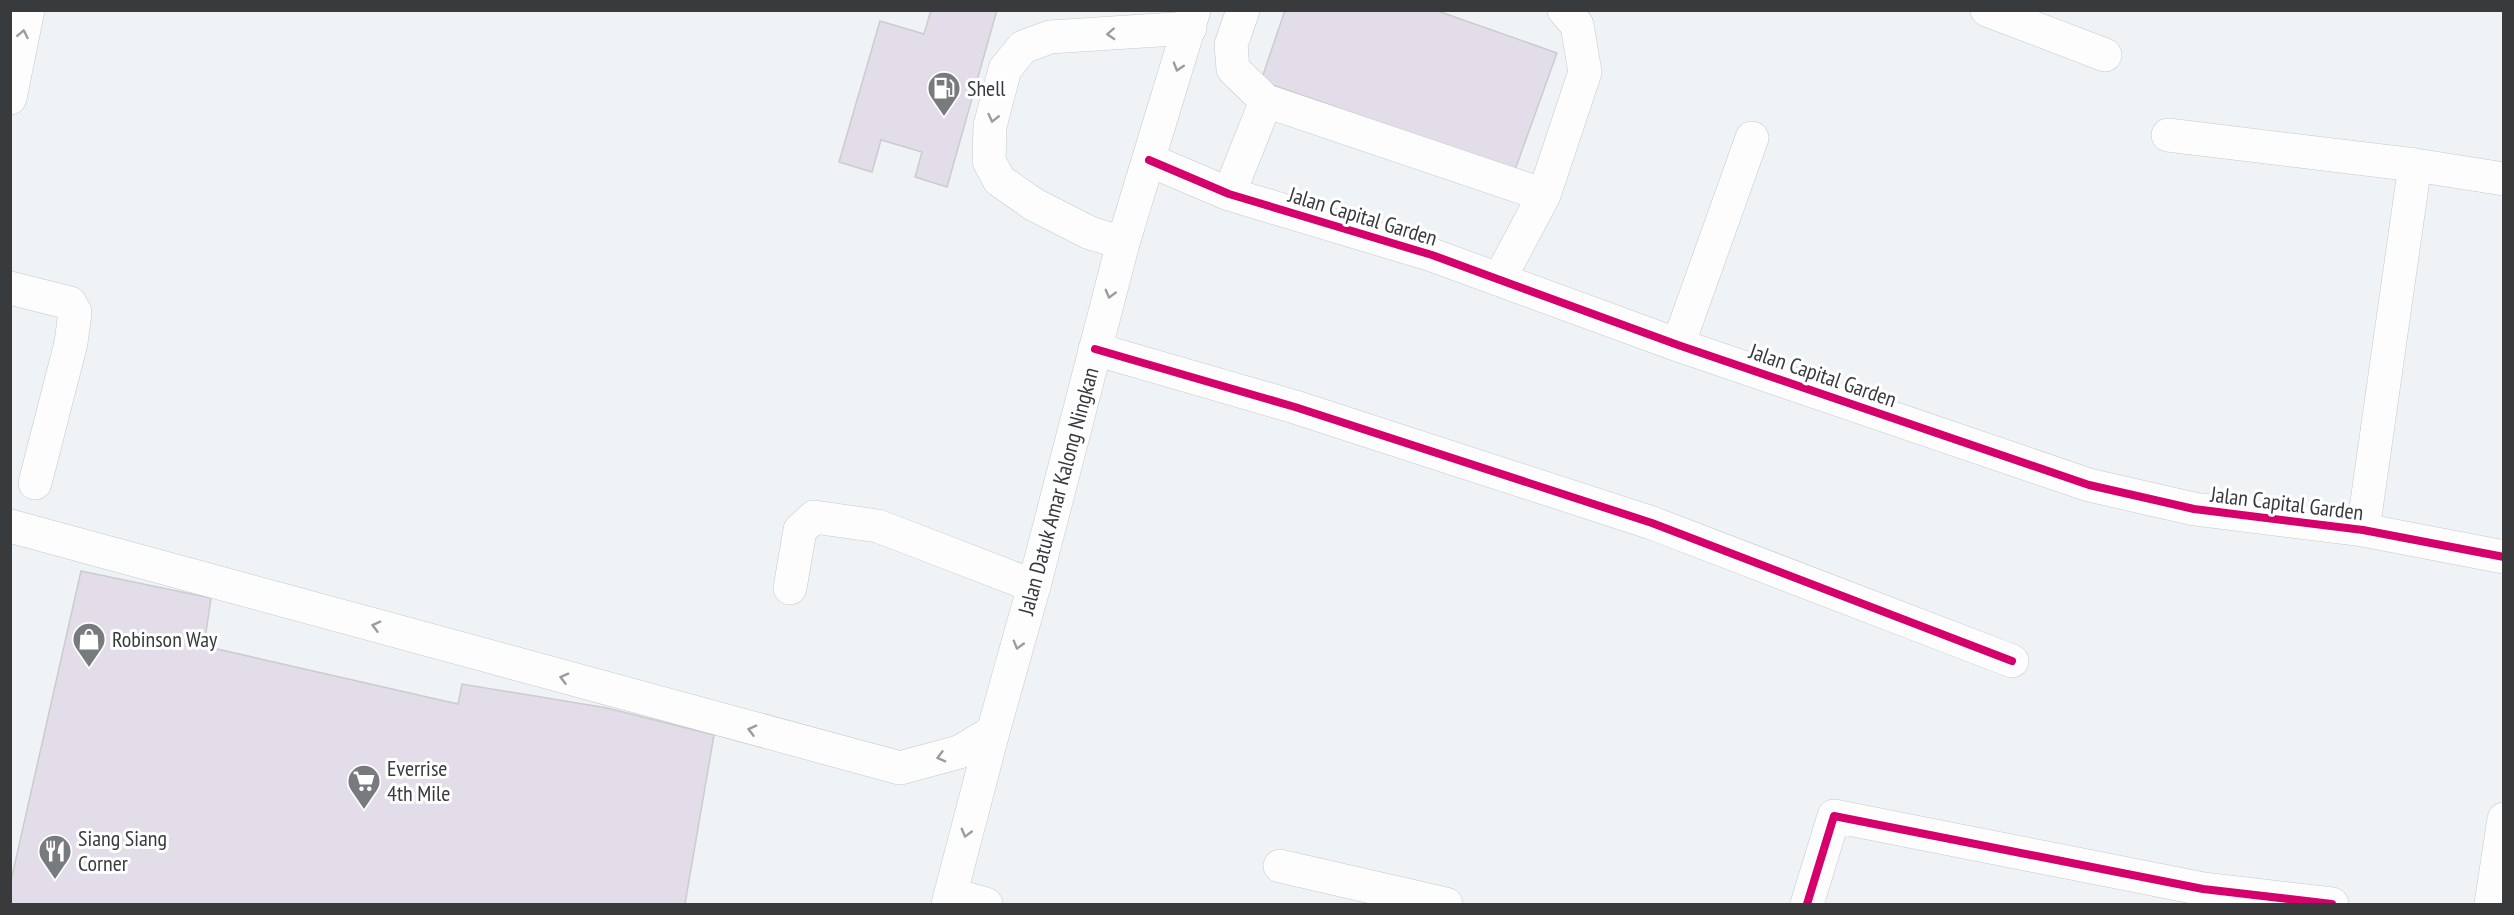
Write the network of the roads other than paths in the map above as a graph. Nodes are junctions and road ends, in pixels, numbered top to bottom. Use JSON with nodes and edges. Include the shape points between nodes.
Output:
{"nodes":[{"id":1,"x":28,"y":10,"type":"edge"},
{"id":2,"x":1244,"y":10,"type":"edge"},
{"id":3,"x":1564,"y":10,"type":"edge"},
{"id":4,"x":1987,"y":10,"type":"edge"},
{"id":5,"x":1192,"y":19,"type":"edge"},
{"id":6,"x":2105,"y":55,"type":"dead end"},
{"id":7,"x":13,"y":80,"type":"edge"},
{"id":8,"x":1266,"y":101,"type":"junction"},
{"id":9,"x":2168,"y":135,"type":"dead end"},
{"id":10,"x":1752,"y":138,"type":"dead end"},
{"id":11,"x":1149,"y":160,"type":"junction"},
{"id":12,"x":2415,"y":165,"type":"junction"},
{"id":13,"x":2504,"y":179,"type":"edge"},
{"id":14,"x":1229,"y":194,"type":"junction"},
{"id":15,"x":1544,"y":195,"type":"junction"},
{"id":16,"x":1124,"y":243,"type":"junction"},
{"id":17,"x":1500,"y":278,"type":"junction"},
{"id":18,"x":10,"y":288,"type":"edge"},
{"id":19,"x":1678,"y":345,"type":"junction"},
{"id":20,"x":1095,"y":349,"type":"junction"},
{"id":21,"x":35,"y":483,"type":"dead end"},
{"id":22,"x":10,"y":526,"type":"edge"},
{"id":23,"x":2363,"y":530,"type":"junction"},
{"id":24,"x":2504,"y":557,"type":"edge"},
{"id":25,"x":1034,"y":586,"type":"junction"},
{"id":26,"x":790,"y":588,"type":"dead end"},
{"id":27,"x":2012,"y":661,"type":"dead end"},
{"id":28,"x":993,"y":732,"type":"junction"},
{"id":29,"x":2504,"y":819,"type":"edge"},
{"id":30,"x":1280,"y":866,"type":"dead end"},
{"id":31,"x":2202,"y":897,"type":"edge"},
{"id":32,"x":949,"y":899,"type":"edge"},
{"id":33,"x":986,"y":904,"type":"edge"},
{"id":34,"x":1446,"y":904,"type":"edge"},
{"id":35,"x":1808,"y":904,"type":"edge"},
{"id":36,"x":2332,"y":904,"type":"edge"},
{"id":37,"x":2491,"y":904,"type":"edge"}],
"edges":[{"from":7,"to":1,"type":"main road","one_way":true},
{"from":2,"to":8,"type":"main road","via":[[1231,45],[1233,69]]},
{"from":3,"to":15,"type":"main road","via":[[1577,25],[1585,72]]},
{"from":4,"to":6,"type":"main road"},
{"from":5,"to":11,"type":"main road","name":"Jalan Datuk Amar Kalong Ningkan","one_way":true},
{"from":5,"to":16,"type":"main road","one_way":true,"via":[[1050,37],[1023,47],[1005,69],[990,126],[990,161],[999,180],[1080,228]]},
{"from":8,"to":14,"type":"main road"},
{"from":8,"to":15,"type":"main road"},
{"from":9,"to":12,"type":"main road"},
{"from":10,"to":19,"type":"main road"},
{"from":11,"to":14,"type":"main road","name":"Jalan Capital Garden"},
{"from":11,"to":16,"type":"main road","name":"Jalan Datuk Amar Kalong Ningkan"},
{"from":12,"to":13,"type":"main road"},
{"from":12,"to":23,"type":"main road"},
{"from":14,"to":17,"type":"main road","name":"Jalan Capital Garden"},
{"from":15,"to":17,"type":"main road"},
{"from":16,"to":20,"type":"main road","name":"Jalan Datuk Amar Kalong Ningkan","one_way":true},
{"from":17,"to":19,"type":"main road","name":"Jalan Capital Garden"},
{"from":18,"to":21,"type":"main road","via":[[57,298],[70,303],[75,312],[71,343]]},
{"from":19,"to":23,"type":"main road","name":"Jalan Capital Garden","via":[[2090,485],[2194,509]]},
{"from":20,"to":25,"type":"main road","name":"Jalan Datuk Amar Kalong Ningkan"},
{"from":20,"to":27,"type":"main road","via":[[1295,407],[1652,523]]},
{"from":28,"to":22,"type":"main road","one_way":true,"via":[[959,752],[900,768]]},
{"from":23,"to":24,"type":"main road","name":"Jalan Capital Garden"},
{"from":25,"to":26,"type":"main road","via":[[878,526],[814,517],[800,530]]},
{"from":25,"to":28,"type":"main road","name":"Jalan Datuk Amar Kalong Ningkan","one_way":true},
{"from":28,"to":32,"type":"main road","name":"Jalan Datuk Amar Kalong Ningkan","one_way":true},
{"from":29,"to":37,"type":"main road"},
{"from":30,"to":34,"type":"main road"},
{"from":31,"to":35,"type":"main road","via":[[1834,816]]},
{"from":31,"to":36,"type":"main road"},
{"from":32,"to":33,"type":"main road"}]}
